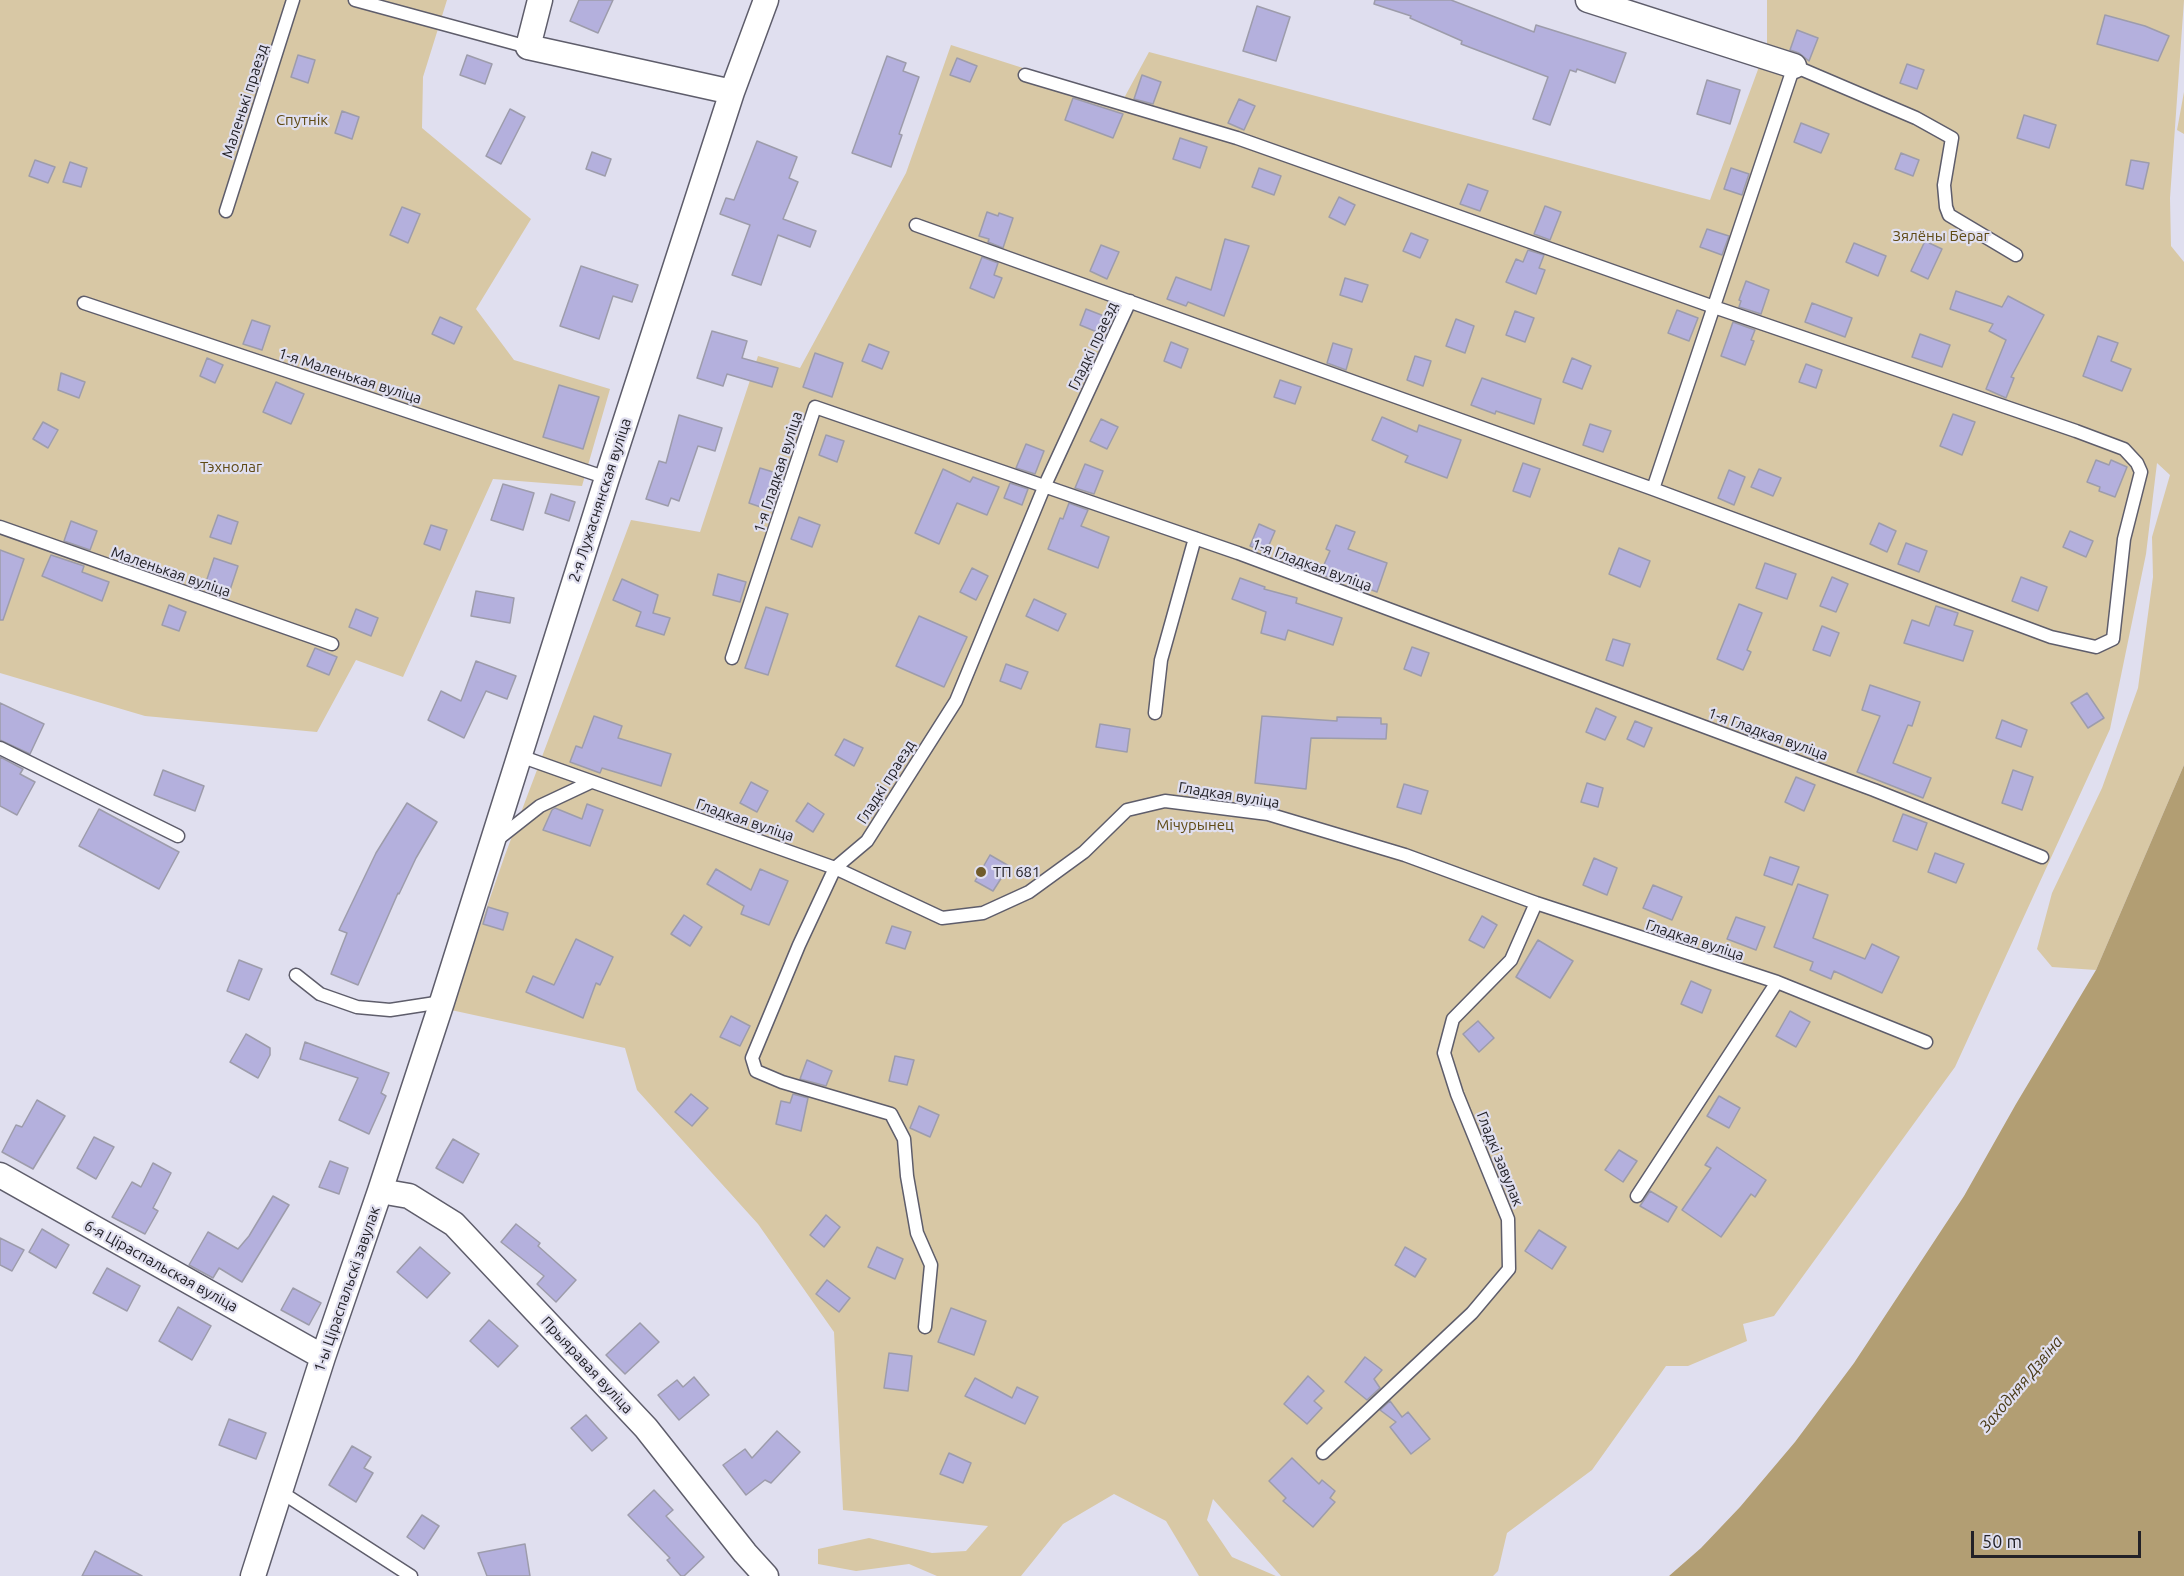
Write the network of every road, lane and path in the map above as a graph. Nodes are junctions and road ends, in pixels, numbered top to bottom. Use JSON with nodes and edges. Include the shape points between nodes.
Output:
{"nodes":[{"id":1,"x":293,"y":0,"type":"edge"},
{"id":2,"x":355,"y":0,"type":"edge"},
{"id":3,"x":540,"y":0,"type":"edge"},
{"id":4,"x":766,"y":0,"type":"edge"},
{"id":5,"x":1588,"y":0,"type":"edge"},
{"id":6,"x":528,"y":46,"type":"junction"},
{"id":7,"x":1794,"y":66,"type":"junction"},
{"id":8,"x":1025,"y":75,"type":"dead end"},
{"id":9,"x":732,"y":92,"type":"junction"},
{"id":10,"x":226,"y":211,"type":"dead end"},
{"id":11,"x":916,"y":225,"type":"dead end"},
{"id":12,"x":2016,"y":255,"type":"dead end"},
{"id":13,"x":1130,"y":301,"type":"junction"},
{"id":14,"x":84,"y":303,"type":"dead end"},
{"id":15,"x":1714,"y":307,"type":"junction"},
{"id":16,"x":607,"y":478,"type":"junction"},
{"id":17,"x":1045,"y":485,"type":"junction"},
{"id":18,"x":1653,"y":489,"type":"junction"},
{"id":19,"x":0,"y":528,"type":"edge"},
{"id":20,"x":1195,"y":538,"type":"junction"},
{"id":21,"x":332,"y":644,"type":"dead end"},
{"id":22,"x":732,"y":658,"type":"dead end"},
{"id":23,"x":1155,"y":713,"type":"dead end"},
{"id":24,"x":0,"y":748,"type":"edge"},
{"id":25,"x":520,"y":756,"type":"junction"},
{"id":26,"x":591,"y":782,"type":"junction"},
{"id":27,"x":178,"y":836,"type":"dead end"},
{"id":28,"x":492,"y":843,"type":"junction"},
{"id":29,"x":2042,"y":857,"type":"dead end"},
{"id":30,"x":835,"y":868,"type":"junction"},
{"id":31,"x":1536,"y":903,"type":"junction"},
{"id":32,"x":296,"y":975,"type":"dead end"},
{"id":33,"x":1777,"y":982,"type":"junction"},
{"id":34,"x":442,"y":1002,"type":"junction"},
{"id":35,"x":1926,"y":1042,"type":"dead end"},
{"id":36,"x":0,"y":1175,"type":"edge"},
{"id":37,"x":380,"y":1191,"type":"junction"},
{"id":38,"x":1637,"y":1196,"type":"dead end"},
{"id":39,"x":925,"y":1327,"type":"dead end"},
{"id":40,"x":323,"y":1357,"type":"junction"},
{"id":41,"x":1323,"y":1453,"type":"dead end"},
{"id":42,"x":281,"y":1492,"type":"junction"},
{"id":43,"x":253,"y":1576,"type":"edge"},
{"id":44,"x":411,"y":1576,"type":"edge"},
{"id":45,"x":766,"y":1576,"type":"edge"}],
"edges":[{"from":1,"to":10,"type":"lane","name":"Маленькі праезд"},
{"from":2,"to":6,"type":"lane"},
{"from":3,"to":6,"type":"street"},
{"from":4,"to":9,"type":"street","name":"2-я Лужаснянская вуліца"},
{"from":5,"to":7,"type":"street"},
{"from":6,"to":9,"type":"street"},
{"from":7,"to":12,"type":"lane","via":[[1916,118],[1952,138],[1944,185],[1949,215]]},
{"from":7,"to":15,"type":"lane"},
{"from":8,"to":15,"type":"lane","via":[[1237,138]]},
{"from":9,"to":16,"type":"street","name":"2-я Лужаснянская вуліца"},
{"from":11,"to":13,"type":"lane"},
{"from":13,"to":17,"type":"lane","name":"Гладкі праезд"},
{"from":13,"to":18,"type":"lane"},
{"from":14,"to":16,"type":"lane","name":"1-я Маленькая вуліца"},
{"from":15,"to":18,"type":"lane"},
{"from":15,"to":18,"type":"lane","via":[[2124,449],[2141,472],[2124,539],[2113,639],[2096,647],[2051,637]]},
{"from":16,"to":25,"type":"street","name":"2-я Лужаснянская вуліца"},
{"from":17,"to":20,"type":"lane","name":"1-я Гладкая вуліца"},
{"from":17,"to":22,"type":"lane","name":"1-я Гладкая вуліца","via":[[815,408]]},
{"from":17,"to":30,"type":"lane","name":"Гладкі праезд","via":[[956,701],[867,841]]},
{"from":19,"to":21,"type":"lane","name":"Маленькая вуліца"},
{"from":20,"to":23,"type":"lane","via":[[1161,660]]},
{"from":20,"to":29,"type":"lane","name":"1-я Гладкая вуліца","via":[[1874,789]]},
{"from":24,"to":27,"type":"lane"},
{"from":25,"to":26,"type":"lane","name":"Гладкая вуліца"},
{"from":25,"to":28,"type":"street","name":"2-я Лужаснянская вуліца"},
{"from":26,"to":28,"type":"lane","via":[[540,806]]},
{"from":26,"to":30,"type":"lane","name":"Гладкая вуліца"},
{"from":28,"to":34,"type":"street","name":"2-я Лужаснянская вуліца"},
{"from":30,"to":31,"type":"lane","name":"Гладкая вуліца","via":[[942,918],[983,914],[1029,892],[1084,852],[1127,810],[1165,801],[1268,814],[1405,855]]},
{"from":30,"to":39,"type":"lane","name":"Гладкі праезд","via":[[753,1058],[756,1071],[782,1082],[891,1114],[904,1139],[917,1233],[932,1265]]},
{"from":31,"to":33,"type":"lane","name":"Гладкая вуліца"},
{"from":31,"to":41,"type":"lane","name":"Гладкі завулак","via":[[1511,960],[1453,1019],[1444,1053],[1508,1219],[1509,1269],[1472,1313]]},
{"from":32,"to":34,"type":"lane","via":[[320,994],[357,1007],[390,1010]]},
{"from":33,"to":35,"type":"lane","name":"Гладкая вуліца"},
{"from":33,"to":38,"type":"lane"},
{"from":34,"to":37,"type":"street","name":"1-ы Ціраспальскі завулак"},
{"from":36,"to":40,"type":"street","name":"6-я Ціраспальская вуліца"},
{"from":37,"to":40,"type":"street","name":"1-ы Ціраспальскі завулак"},
{"from":37,"to":45,"type":"street","name":"Прыяравая вуліца","via":[[409,1196],[454,1224],[646,1428]]},
{"from":40,"to":42,"type":"street","name":"1-ы Ціраспальскі завулак"},
{"from":42,"to":43,"type":"street","name":"1-ы Ціраспальскі завулак"},
{"from":42,"to":44,"type":"lane"}]}
